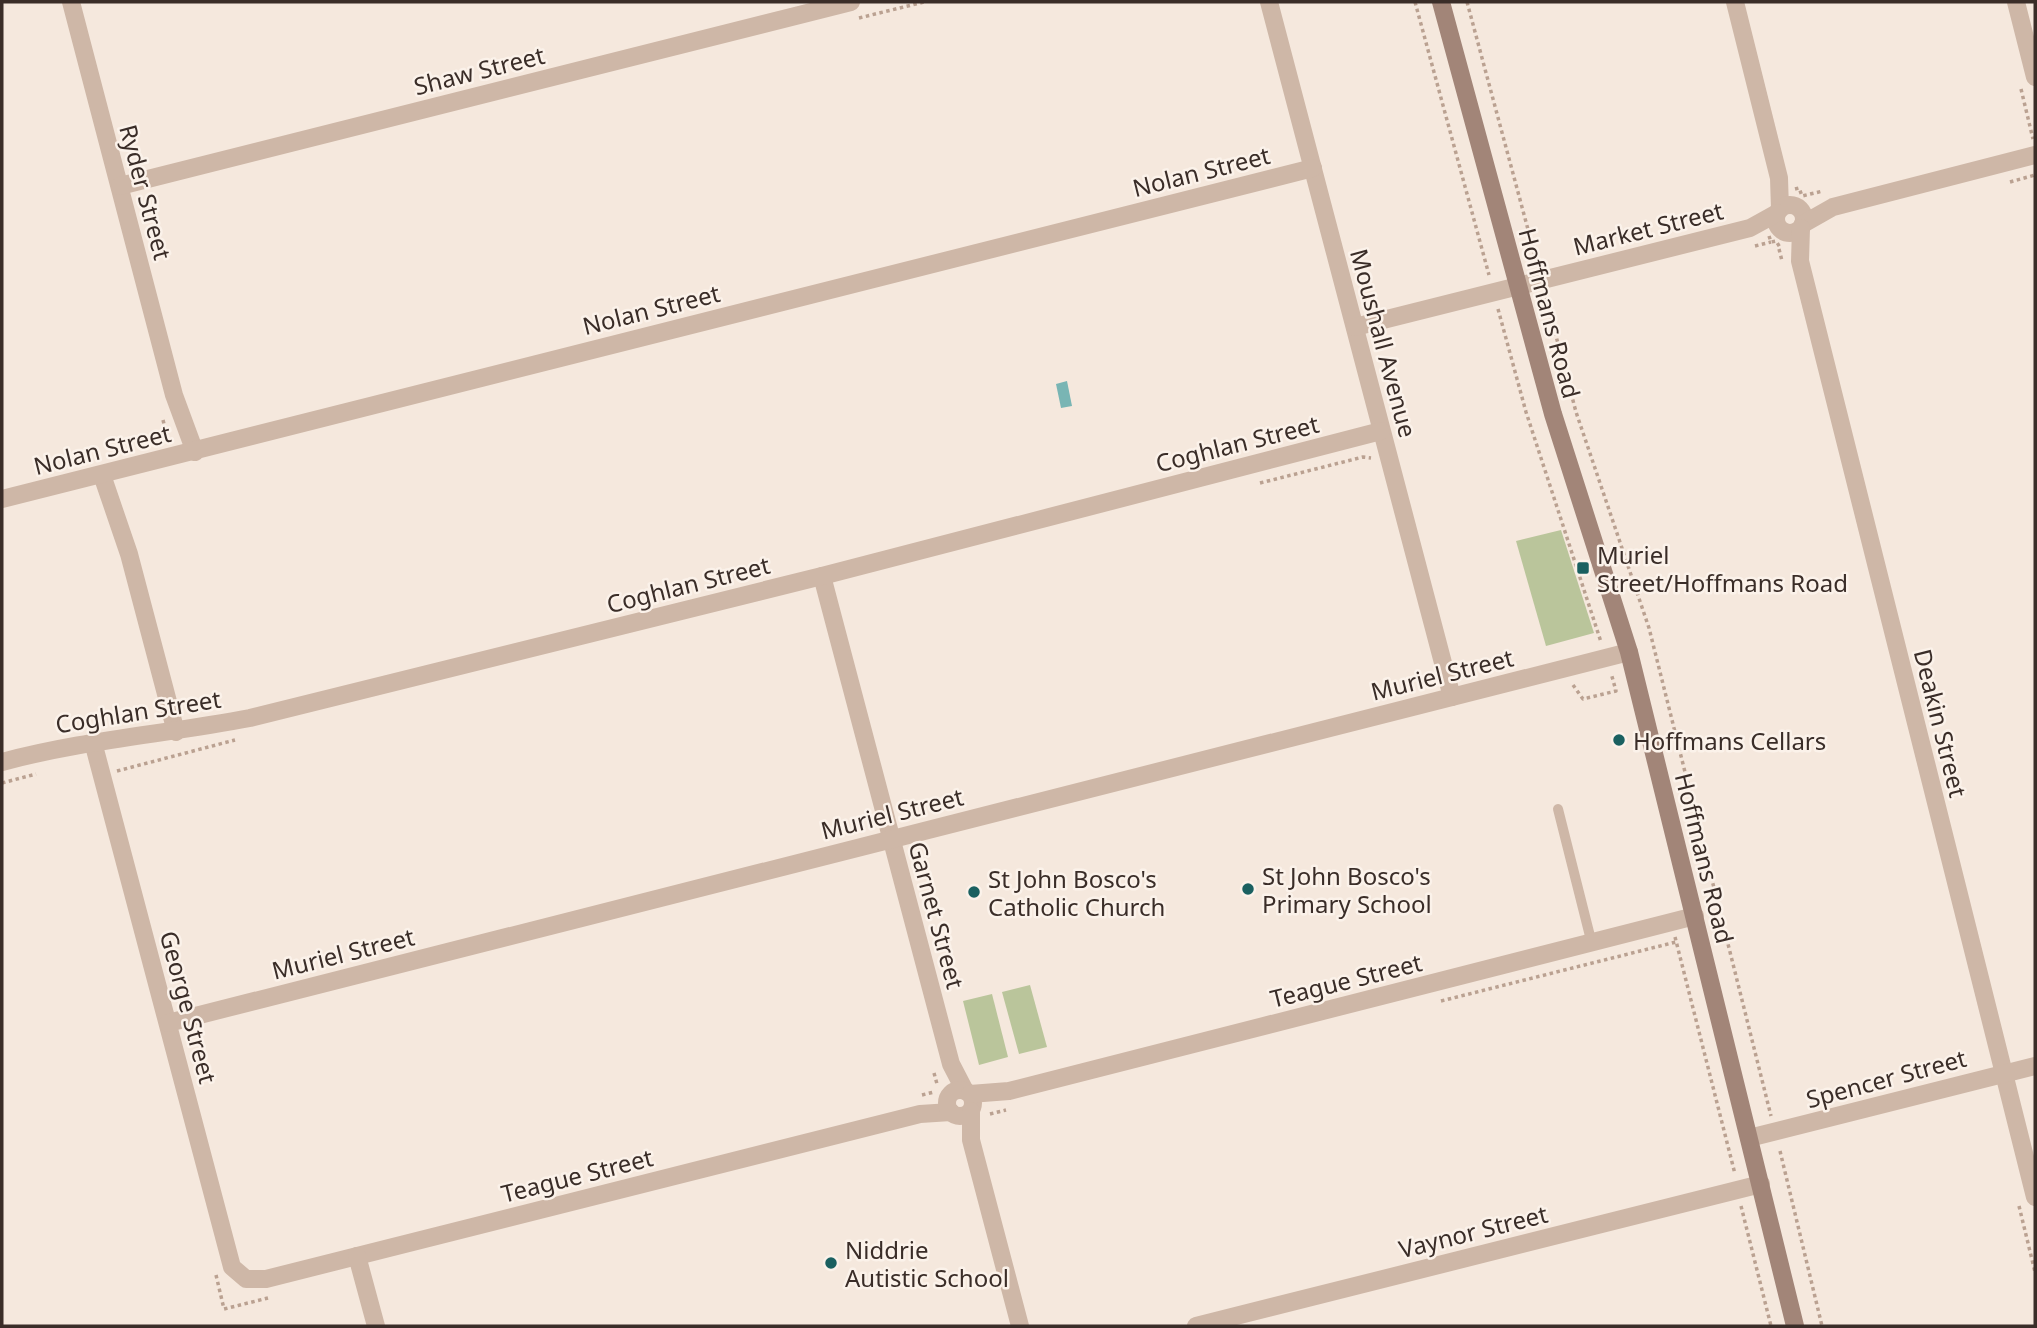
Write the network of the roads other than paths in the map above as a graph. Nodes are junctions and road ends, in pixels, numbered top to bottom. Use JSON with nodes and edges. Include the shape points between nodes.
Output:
{"nodes":[{"id":1,"x":71,"y":2,"type":"edge"},
{"id":2,"x":850,"y":2,"type":"edge"},
{"id":3,"x":1269,"y":2,"type":"edge"},
{"id":4,"x":1441,"y":2,"type":"edge"},
{"id":5,"x":1735,"y":2,"type":"edge"},
{"id":6,"x":2017,"y":2,"type":"edge"},
{"id":7,"x":2035,"y":77,"type":"edge"},
{"id":8,"x":2035,"y":155,"type":"edge"},
{"id":9,"x":1313,"y":169,"type":"junction"},
{"id":10,"x":120,"y":187,"type":"junction"},
{"id":11,"x":1790,"y":219,"type":"junction"},
{"id":12,"x":1517,"y":286,"type":"junction"},
{"id":13,"x":1355,"y":327,"type":"junction"},
{"id":14,"x":1381,"y":431,"type":"junction"},
{"id":15,"x":189,"y":453,"type":"junction"},
{"id":16,"x":109,"y":473,"type":"junction"},
{"id":17,"x":2,"y":499,"type":"edge"},
{"id":18,"x":822,"y":576,"type":"junction"},
{"id":19,"x":1629,"y":652,"type":"junction"},
{"id":20,"x":1452,"y":697,"type":"junction"},
{"id":21,"x":176,"y":732,"type":"junction"},
{"id":22,"x":93,"y":742,"type":"junction"},
{"id":23,"x":2,"y":762,"type":"edge"},
{"id":24,"x":1558,"y":809,"type":"dead end"},
{"id":25,"x":892,"y":838,"type":"junction"},
{"id":26,"x":1695,"y":916,"type":"junction"},
{"id":27,"x":1592,"y":943,"type":"junction"},
{"id":28,"x":168,"y":1023,"type":"junction"},
{"id":29,"x":2035,"y":1066,"type":"edge"},
{"id":30,"x":2004,"y":1073,"type":"junction"},
{"id":31,"x":961,"y":1103,"type":"junction"},
{"id":32,"x":1749,"y":1138,"type":"junction"},
{"id":33,"x":1761,"y":1184,"type":"junction"},
{"id":34,"x":2035,"y":1197,"type":"edge"},
{"id":35,"x":357,"y":1256,"type":"junction"},
{"id":36,"x":246,"y":1279,"type":"joint"},
{"id":37,"x":376,"y":1326,"type":"edge"},
{"id":38,"x":1020,"y":1326,"type":"edge"},
{"id":39,"x":1196,"y":1326,"type":"edge"},
{"id":40,"x":1795,"y":1326,"type":"edge"}],
"edges":[{"from":1,"to":10,"type":"street","name":"Ryder Street"},
{"from":2,"to":10,"type":"street","name":"Shaw Street"},
{"from":3,"to":9,"type":"street","name":"Moushall Avenue"},
{"from":4,"to":12,"type":"main road","name":"Hoffmans Road"},
{"from":5,"to":11,"type":"street"},
{"from":6,"to":7,"type":"street"},
{"from":8,"to":11,"type":"street","name":"Market Street"},
{"from":9,"to":13,"type":"street","name":"Moushall Avenue"},
{"from":9,"to":15,"type":"street","name":"Nolan Street"},
{"from":10,"to":15,"type":"street","name":"Ryder Street"},
{"from":11,"to":12,"type":"street","name":"Market Street"},
{"from":11,"to":30,"type":"street","name":"Deakin Street"},
{"from":12,"to":13,"type":"street","name":"Market Street"},
{"from":12,"to":19,"type":"main road","name":"Hoffmans Road"},
{"from":13,"to":14,"type":"street","name":"Moushall Avenue"},
{"from":14,"to":18,"type":"street","name":"Coghlan Street"},
{"from":14,"to":20,"type":"street","name":"Moushall Avenue"},
{"from":15,"to":16,"type":"street","name":"Nolan Street"},
{"from":16,"to":17,"type":"street","name":"Nolan Street"},
{"from":16,"to":21,"type":"street"},
{"from":18,"to":21,"type":"street","name":"Coghlan Street","via":[[250,718]]},
{"from":18,"to":25,"type":"street","name":"Garnet Street"},
{"from":19,"to":20,"type":"street","name":"Muriel Street"},
{"from":19,"to":26,"type":"main road","name":"Hoffmans Road"},
{"from":20,"to":25,"type":"street","name":"Muriel Street"},
{"from":21,"to":22,"type":"street","name":"Coghlan Street"},
{"from":22,"to":23,"type":"street","name":"Coghlan Street"},
{"from":22,"to":28,"type":"street","name":"George Street"},
{"from":24,"to":27,"type":"lane"},
{"from":25,"to":28,"type":"street","name":"Muriel Street"},
{"from":25,"to":31,"type":"street","name":"Garnet Street"},
{"from":26,"to":27,"type":"street","name":"Teague Street"},
{"from":26,"to":32,"type":"main road","name":"Hoffmans Road"},
{"from":27,"to":31,"type":"street","name":"Teague Street"},
{"from":28,"to":36,"type":"street","name":"George Street","via":[[232,1267]]},
{"from":29,"to":30,"type":"street","name":"Spencer Street"},
{"from":30,"to":32,"type":"street","name":"Spencer Street"},
{"from":30,"to":34,"type":"street","name":"Deakin Street"},
{"from":31,"to":35,"type":"street","name":"Teague Street"},
{"from":31,"to":38,"type":"street","name":"Garnet Street"},
{"from":32,"to":33,"type":"main road","name":"Hoffmans Road"},
{"from":33,"to":39,"type":"street","name":"Vaynor Street"},
{"from":33,"to":40,"type":"main road","name":"Hoffmans Road"},
{"from":35,"to":36,"type":"street","name":"Teague Street","via":[[266,1279]]},
{"from":35,"to":37,"type":"street"}]}
